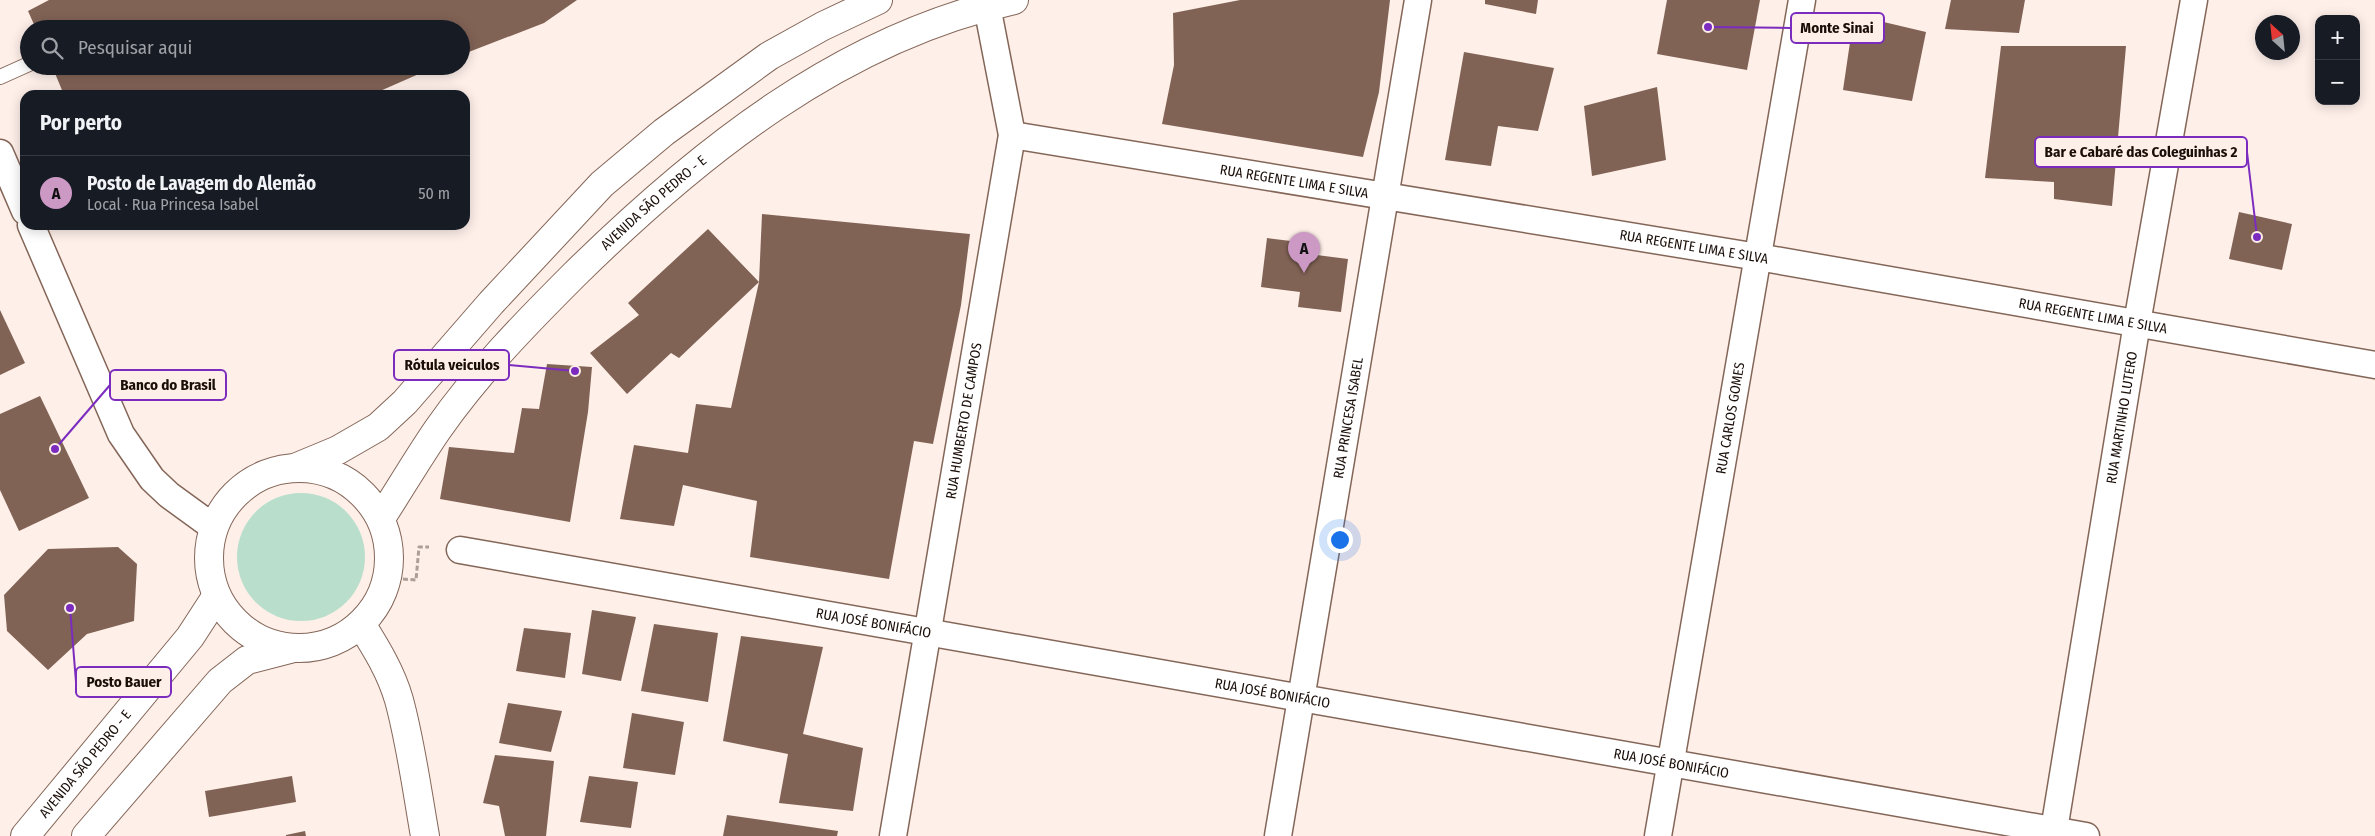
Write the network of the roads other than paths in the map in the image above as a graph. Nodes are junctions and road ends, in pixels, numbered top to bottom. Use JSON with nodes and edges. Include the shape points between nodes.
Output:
{"nodes":[{"id":1,"x":878,"y":0,"type":"edge"},
{"id":2,"x":1014,"y":0,"type":"edge"},
{"id":3,"x":1418,"y":0,"type":"edge"},
{"id":4,"x":1802,"y":0,"type":"edge"},
{"id":5,"x":2194,"y":0,"type":"edge"},
{"id":6,"x":986,"y":6,"type":"junction"},
{"id":7,"x":20,"y":68,"type":"edge"},
{"id":8,"x":0,"y":78,"type":"edge"},
{"id":9,"x":1012,"y":135,"type":"junction"},
{"id":10,"x":0,"y":153,"type":"edge"},
{"id":11,"x":7,"y":190,"type":"edge"},
{"id":12,"x":1384,"y":196,"type":"junction"},
{"id":13,"x":20,"y":205,"type":"edge"},
{"id":14,"x":33,"y":230,"type":"edge"},
{"id":15,"x":1758,"y":257,"type":"junction"},
{"id":16,"x":2137,"y":323,"type":"junction"},
{"id":17,"x":2375,"y":365,"type":"edge"},
{"id":18,"x":297,"y":467,"type":"junction"},
{"id":19,"x":381,"y":518,"type":"junction"},
{"id":20,"x":213,"y":527,"type":"junction"},
{"id":21,"x":460,"y":550,"type":"road end"},
{"id":22,"x":216,"y":597,"type":"junction"},
{"id":23,"x":361,"y":624,"type":"junction"},
{"id":24,"x":927,"y":632,"type":"junction"},
{"id":25,"x":293,"y":648,"type":"junction"},
{"id":26,"x":1302,"y":697,"type":"junction"},
{"id":27,"x":1671,"y":763,"type":"junction"},
{"id":28,"x":2053,"y":833,"type":"edge"},
{"id":29,"x":25,"y":836,"type":"edge"},
{"id":30,"x":86,"y":836,"type":"edge"},
{"id":31,"x":425,"y":836,"type":"edge"},
{"id":32,"x":893,"y":836,"type":"edge"},
{"id":33,"x":1278,"y":836,"type":"edge"},
{"id":34,"x":1658,"y":836,"type":"edge"},
{"id":35,"x":2086,"y":836,"type":"edge"}],
"edges":[{"from":1,"to":18,"type":"main road","via":[[768,56],[664,132],[602,184],[378,427],[338,450]]},
{"from":2,"to":6,"type":"main road","name":"AVENIDA SÃO PEDRO - E"},
{"from":3,"to":12,"type":"street","name":"RUA PRINCESA ISABEL"},
{"from":4,"to":15,"type":"street","name":"RUA CARLOS GOMES"},
{"from":5,"to":16,"type":"street","name":"RUA MARTINHO LUTERO"},
{"from":6,"to":9,"type":"street","name":"RUA HUMBERTO DE CAMPOS"},
{"from":6,"to":19,"type":"main road","name":"AVENIDA SÃO PEDRO - E","via":[[863,54],[779,103],[697,163],[620,230],[516,333],[438,429]]},
{"from":7,"to":8,"type":"lane"},
{"from":9,"to":12,"type":"street","name":"RUA REGENTE LIMA E SILVA"},
{"from":9,"to":24,"type":"street","name":"RUA HUMBERTO DE CAMPOS"},
{"from":10,"to":11,"type":"street"},
{"from":11,"to":13,"type":"street"},
{"from":12,"to":15,"type":"street","name":"RUA REGENTE LIMA E SILVA"},
{"from":12,"to":26,"type":"street","name":"RUA PRINCESA ISABEL"},
{"from":14,"to":20,"type":"street","via":[[121,434],[152,479]]},
{"from":15,"to":16,"type":"street","name":"RUA REGENTE LIMA E SILVA"},
{"from":15,"to":27,"type":"street","name":"RUA CARLOS GOMES"},
{"from":16,"to":17,"type":"street","name":"RUA REGENTE LIMA E SILVA"},
{"from":16,"to":28,"type":"street","name":"RUA MARTINHO LUTERO"},
{"from":18,"to":19,"type":"main road","via":[[332,473],[362,492]]},
{"from":18,"to":20,"type":"main road","via":[[270,471],[246,484],[226,503]]},
{"from":19,"to":23,"type":"main road","via":[[389,547],[388,578],[378,603]]},
{"from":20,"to":22,"type":"main road","via":[[208,550],[209,574]]},
{"from":21,"to":24,"type":"street","name":"RUA JOSÉ BONIFÁCIO"},
{"from":22,"to":25,"type":"main road","via":[[235,623],[262,641]]},
{"from":22,"to":29,"type":"main road","name":"AVENIDA SÃO PEDRO - E","via":[[190,637]]},
{"from":23,"to":25,"type":"main road","via":[[329,643]]},
{"from":23,"to":31,"type":"main road","via":[[380,655],[398,698]]},
{"from":24,"to":26,"type":"street","name":"RUA JOSÉ BONIFÁCIO"},
{"from":24,"to":32,"type":"street","name":"RUA HUMBERTO DE CAMPOS"},
{"from":25,"to":30,"type":"main road","via":[[247,660],[220,681]]},
{"from":26,"to":27,"type":"street","name":"RUA JOSÉ BONIFÁCIO"},
{"from":26,"to":33,"type":"street","name":"RUA PRINCESA ISABEL"},
{"from":27,"to":28,"type":"street","name":"RUA JOSÉ BONIFÁCIO"},
{"from":27,"to":34,"type":"street","name":"RUA CARLOS GOMES"},
{"from":28,"to":35,"type":"street","name":"RUA JOSÉ BONIFÁCIO"}]}
